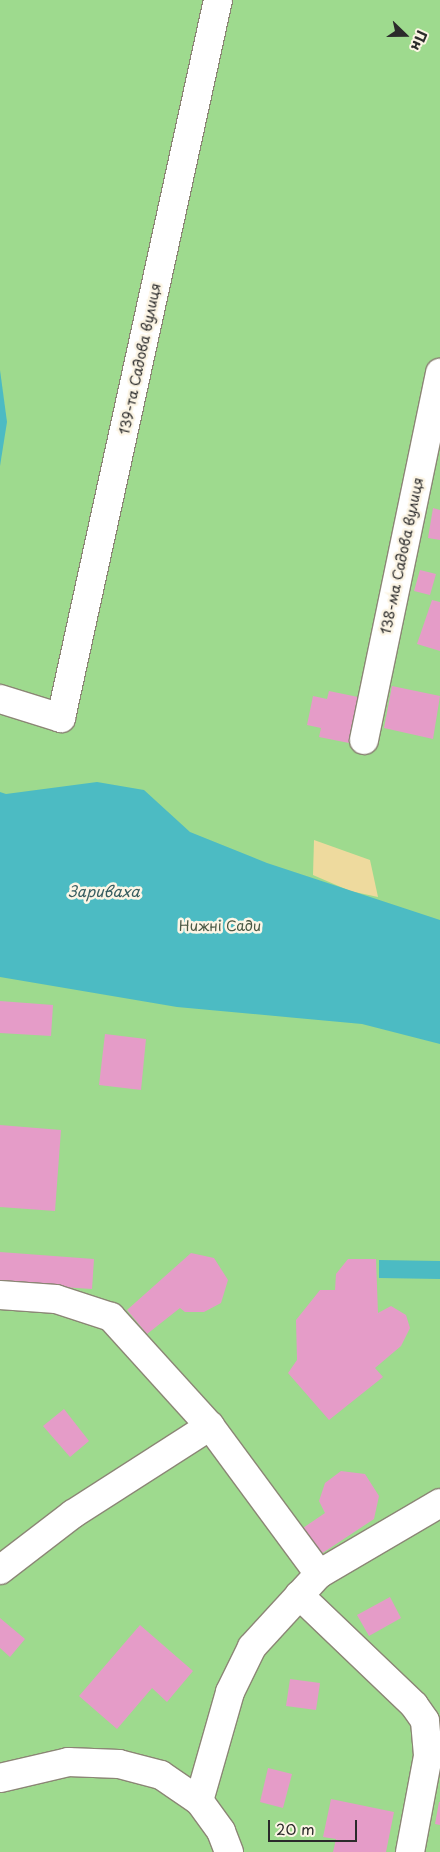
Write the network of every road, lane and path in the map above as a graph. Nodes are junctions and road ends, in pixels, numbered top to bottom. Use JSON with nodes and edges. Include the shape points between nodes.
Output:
{"nodes":[{"id":1,"x":218,"y":0,"type":"edge"},
{"id":2,"x":440,"y":373,"type":"edge"},
{"id":3,"x":0,"y":699,"type":"edge"},
{"id":4,"x":364,"y":740,"type":"dead end"},
{"id":5,"x":0,"y":1295,"type":"edge"},
{"id":6,"x":210,"y":1426,"type":"junction"},
{"id":7,"x":440,"y":1503,"type":"edge"},
{"id":8,"x":0,"y":1570,"type":"edge"},
{"id":9,"x":319,"y":1574,"type":"junction"},
{"id":10,"x":299,"y":1595,"type":"junction"},
{"id":11,"x":6,"y":1781,"type":"edge"},
{"id":12,"x":198,"y":1801,"type":"junction"},
{"id":13,"x":229,"y":1852,"type":"edge"},
{"id":14,"x":410,"y":1852,"type":"edge"}],
"edges":[{"from":1,"to":3,"type":"street","name":"139-та Садова вулиця","via":[[61,718]]},
{"from":2,"to":4,"type":"street","name":"138-ма Садова вулиця"},
{"from":5,"to":6,"type":"street","via":[[56,1300],[111,1317]]},
{"from":6,"to":8,"type":"street","via":[[73,1514]]},
{"from":6,"to":9,"type":"street"},
{"from":7,"to":9,"type":"street"},
{"from":9,"to":10,"type":"street"},
{"from":10,"to":12,"type":"street","via":[[252,1647],[230,1692]]},
{"from":10,"to":14,"type":"street","via":[[414,1705],[425,1721],[428,1756]]},
{"from":11,"to":12,"type":"street","via":[[68,1762],[119,1764],[161,1775]]},
{"from":12,"to":13,"type":"street","via":[[221,1831]]}]}
